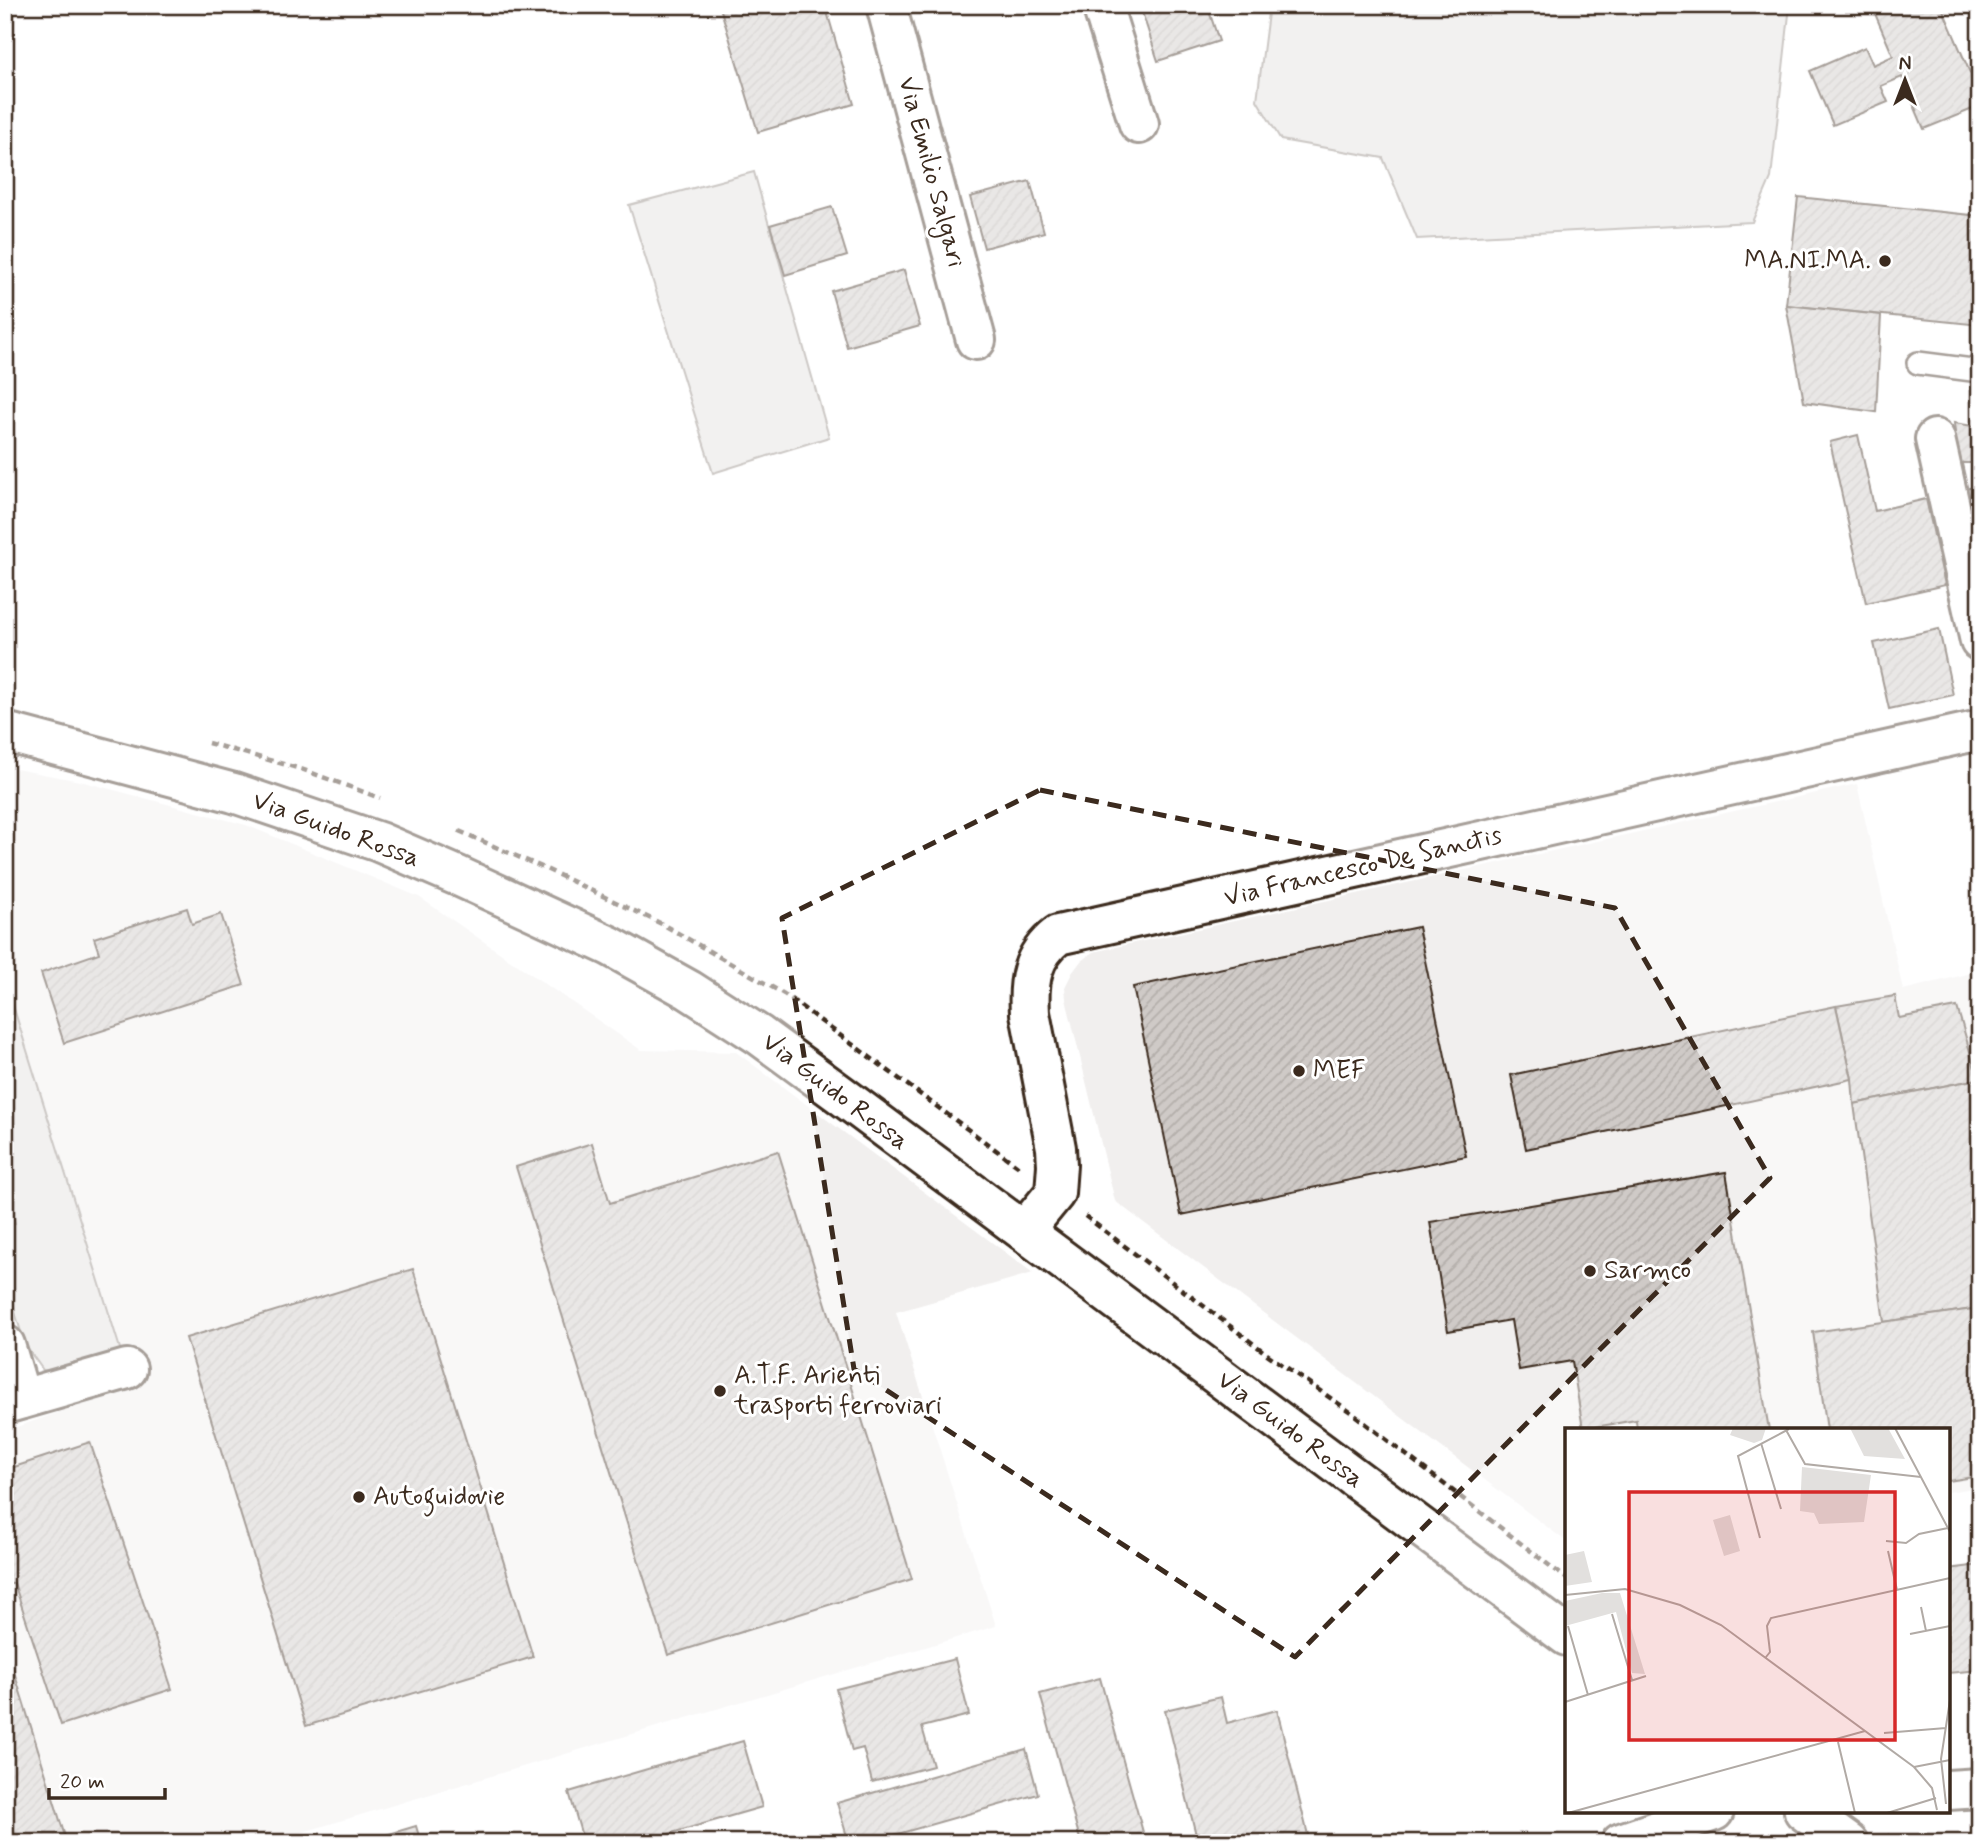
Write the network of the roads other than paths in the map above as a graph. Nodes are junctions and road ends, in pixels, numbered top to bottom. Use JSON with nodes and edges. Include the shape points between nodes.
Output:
{"nodes":[{"id":1,"x":886,"y":5,"type":"edge"},
{"id":2,"x":1102,"y":5,"type":"edge"},
{"id":3,"x":1139,"y":124,"type":"dead end"},
{"id":4,"x":976,"y":340,"type":"dead end"},
{"id":5,"x":1918,"y":363,"type":"dead end"},
{"id":6,"x":1980,"y":371,"type":"edge"},
{"id":7,"x":1935,"y":439,"type":"dead end"},
{"id":8,"x":1980,"y":641,"type":"edge"},
{"id":9,"x":1980,"y":730,"type":"edge"},
{"id":10,"x":5,"y":732,"type":"edge"},
{"id":11,"x":1024,"y":1231,"type":"junction"},
{"id":12,"x":5,"y":1345,"type":"edge"},
{"id":13,"x":127,"y":1369,"type":"dead end"},
{"id":14,"x":13,"y":1402,"type":"edge"},
{"id":15,"x":1565,"y":1635,"type":"edge"},
{"id":16,"x":1980,"y":1788,"type":"edge"},
{"id":17,"x":1950,"y":1790,"type":"edge"},
{"id":18,"x":1708,"y":1813,"type":"edge"},
{"id":19,"x":1807,"y":1813,"type":"edge"},
{"id":20,"x":1621,"y":1843,"type":"edge"},
{"id":21,"x":1848,"y":1843,"type":"edge"}],
"edges":[{"from":1,"to":4,"type":"street","name":"Via Emilio Salgari"},
{"from":2,"to":3,"type":"street"},
{"from":5,"to":6,"type":"lane"},
{"from":7,"to":8,"type":"street"},
{"from":9,"to":11,"type":"street","name":"Via Francesco De Sanctis","via":[[1058,935],[1036,959],[1029,996],[1056,1148],[1055,1193]]},
{"from":10,"to":11,"type":"street","name":"Via Guido Rossa","via":[[234,793],[380,842],[610,946],[759,1035]]},
{"from":11,"to":15,"type":"street","name":"Via Guido Rossa"},
{"from":12,"to":14,"type":"street"},
{"from":13,"to":14,"type":"street"},
{"from":16,"to":17,"type":"street"},
{"from":18,"to":20,"type":"street"},
{"from":19,"to":21,"type":"street"}]}
